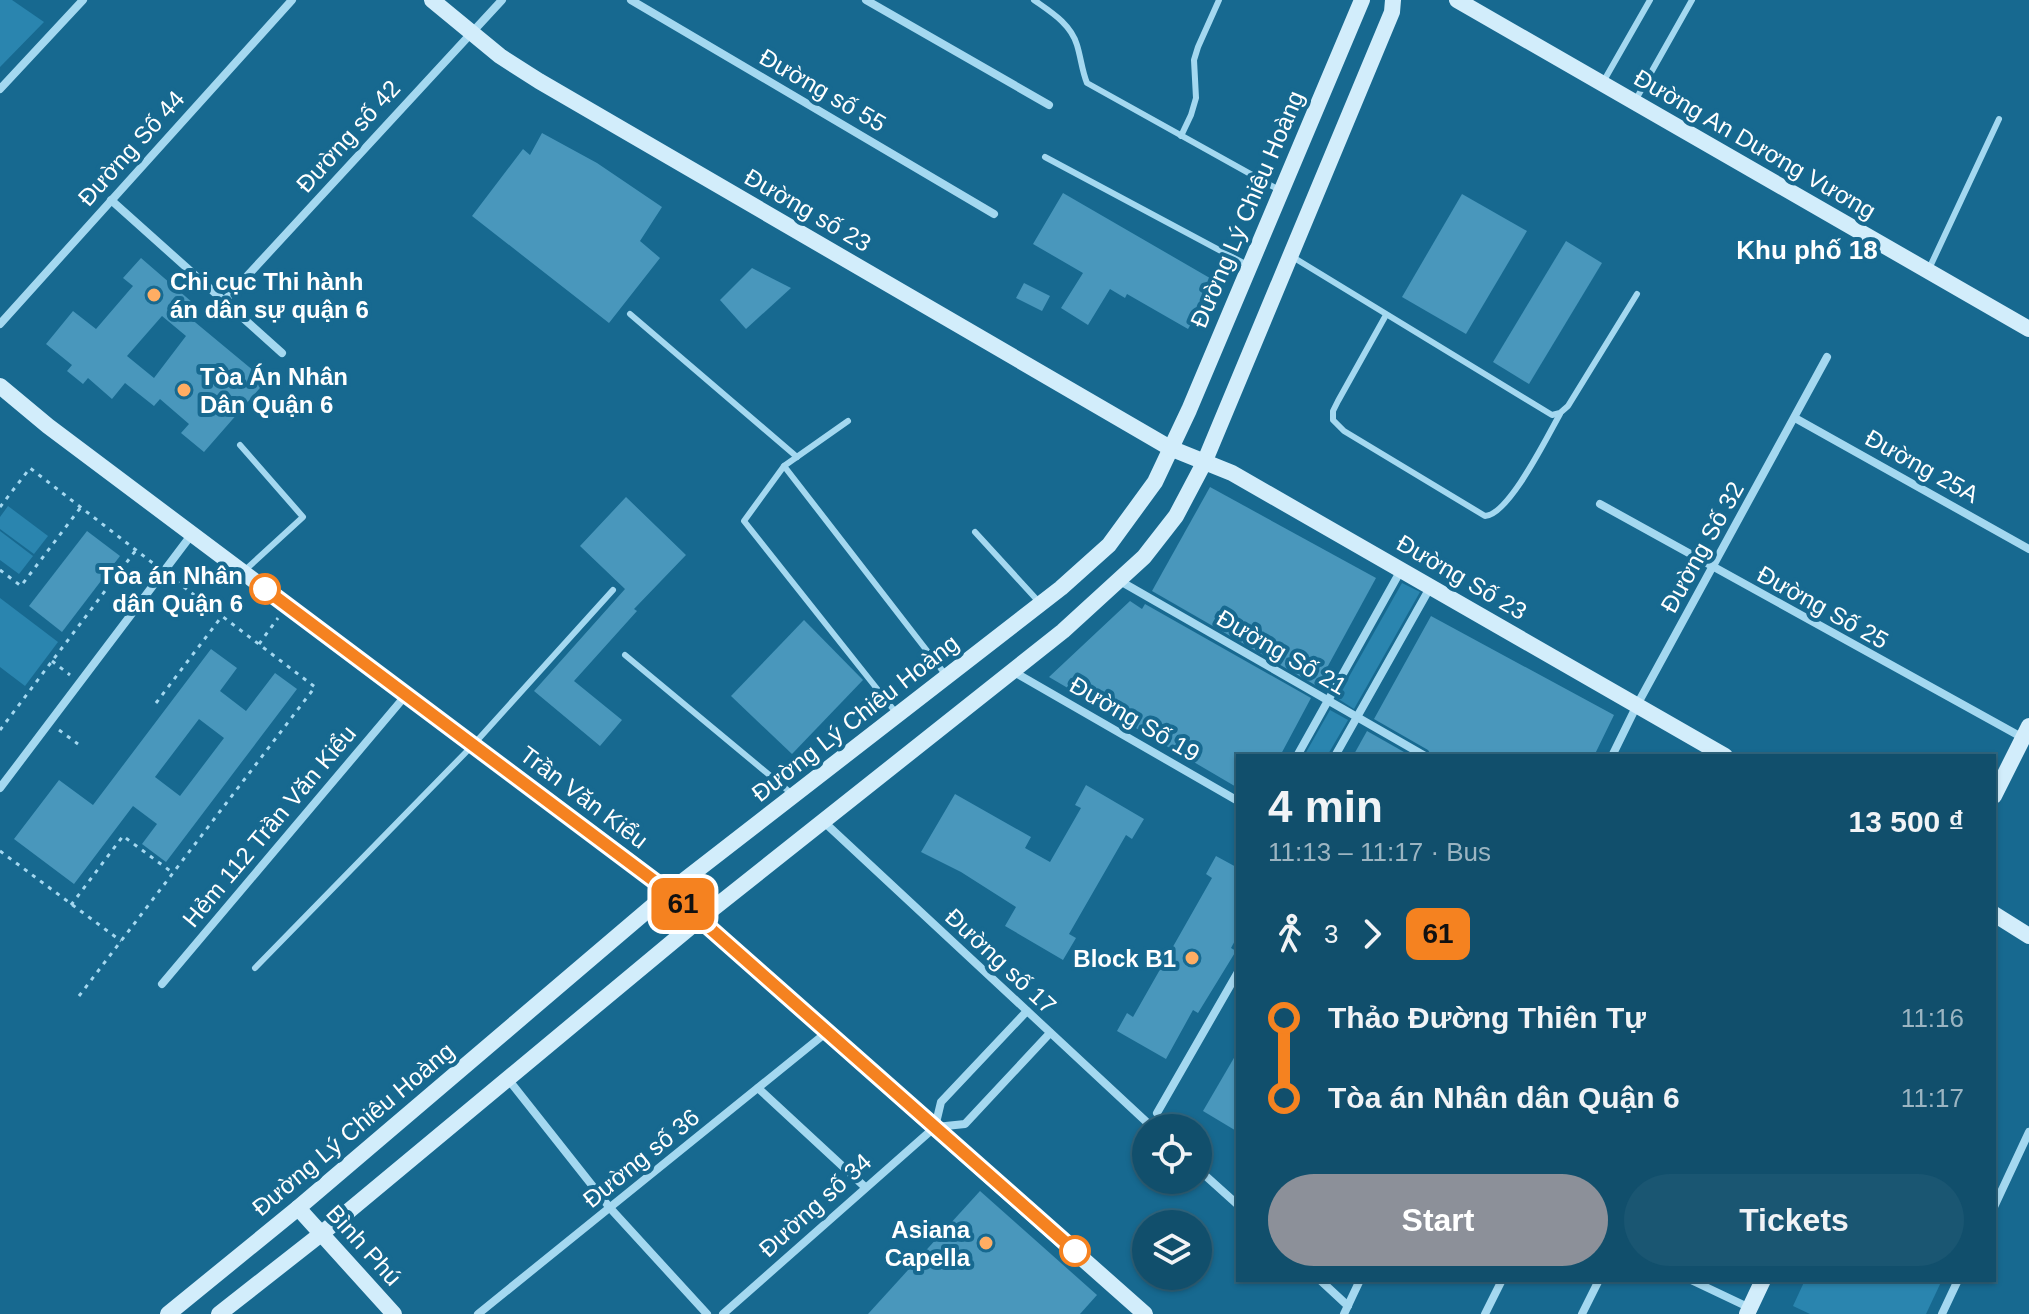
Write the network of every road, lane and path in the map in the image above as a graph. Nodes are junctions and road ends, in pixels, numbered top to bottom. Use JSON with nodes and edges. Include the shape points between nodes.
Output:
{"nodes":[{"id":1,"x":83,"y":0,"type":"edge"},
{"id":2,"x":292,"y":0,"type":"edge"},
{"id":3,"x":432,"y":0,"type":"edge"},
{"id":4,"x":502,"y":0,"type":"edge"},
{"id":5,"x":631,"y":0,"type":"edge"},
{"id":6,"x":866,"y":0,"type":"edge"},
{"id":7,"x":1034,"y":0,"type":"edge"},
{"id":8,"x":1219,"y":0,"type":"edge"},
{"id":9,"x":1362,"y":0,"type":"edge"},
{"id":10,"x":1393,"y":0,"type":"edge"},
{"id":11,"x":1457,"y":0,"type":"edge"},
{"id":12,"x":1650,"y":0,"type":"edge"},
{"id":13,"x":1692,"y":0,"type":"edge"},
{"id":14,"x":471,"y":31,"type":"junction"},
{"id":15,"x":1602,"y":84,"type":"junction"},
{"id":16,"x":0,"y":89,"type":"edge"},
{"id":17,"x":1635,"y":101,"type":"junction"},
{"id":18,"x":1049,"y":105,"type":"dead end"},
{"id":19,"x":1999,"y":119,"type":"dead end"},
{"id":20,"x":1181,"y":136,"type":"junction"},
{"id":21,"x":1045,"y":157,"type":"dead end"},
{"id":22,"x":1281,"y":191,"type":"junction"},
{"id":23,"x":111,"y":200,"type":"junction"},
{"id":24,"x":994,"y":214,"type":"dead end"},
{"id":25,"x":1291,"y":256,"type":"junction"},
{"id":26,"x":1249,"y":266,"type":"junction"},
{"id":27,"x":1928,"y":272,"type":"junction"},
{"id":28,"x":1637,"y":294,"type":"dead end"},
{"id":29,"x":224,"y":301,"type":"junction"},
{"id":30,"x":630,"y":314,"type":"dead end"},
{"id":31,"x":1386,"y":315,"type":"junction"},
{"id":32,"x":0,"y":324,"type":"edge"},
{"id":33,"x":2029,"y":329,"type":"edge"},
{"id":34,"x":282,"y":353,"type":"dead end"},
{"id":35,"x":1827,"y":357,"type":"dead end"},
{"id":36,"x":0,"y":386,"type":"edge"},
{"id":37,"x":1560,"y":413,"type":"junction"},
{"id":38,"x":1795,"y":418,"type":"junction"},
{"id":39,"x":848,"y":421,"type":"dead end"},
{"id":40,"x":240,"y":445,"type":"dead end"},
{"id":41,"x":1170,"y":448,"type":"junction"},
{"id":42,"x":797,"y":457,"type":"junction"},
{"id":43,"x":1204,"y":463,"type":"junction"},
{"id":44,"x":784,"y":466,"type":"junction"},
{"id":45,"x":1600,"y":504,"type":"dead end"},
{"id":46,"x":0,"y":507,"type":"edge"},
{"id":47,"x":81,"y":507,"type":"junction"},
{"id":48,"x":975,"y":532,"type":"dead end"},
{"id":49,"x":192,"y":534,"type":"junction"},
{"id":50,"x":2029,"y":549,"type":"edge"},
{"id":51,"x":136,"y":550,"type":"junction"},
{"id":52,"x":1713,"y":568,"type":"junction"},
{"id":53,"x":1402,"y":569,"type":"junction"},
{"id":54,"x":0,"y":570,"type":"edge"},
{"id":55,"x":164,"y":571,"type":"junction"},
{"id":56,"x":243,"y":572,"type":"junction"},
{"id":57,"x":1120,"y":581,"type":"junction"},
{"id":58,"x":1431,"y":586,"type":"junction"},
{"id":59,"x":613,"y":590,"type":"dead end"},
{"id":60,"x":1041,"y":604,"type":"junction"},
{"id":61,"x":287,"y":605,"type":"junction"},
{"id":62,"x":222,"y":616,"type":"junction"},
{"id":63,"x":259,"y":644,"type":"junction"},
{"id":64,"x":625,"y":655,"type":"dead end"},
{"id":65,"x":52,"y":661,"type":"junction"},
{"id":66,"x":1013,"y":671,"type":"junction"},
{"id":67,"x":947,"y":677,"type":"junction"},
{"id":68,"x":80,"y":683,"type":"junction"},
{"id":69,"x":407,"y":694,"type":"junction"},
{"id":70,"x":1328,"y":701,"type":"junction"},
{"id":71,"x":156,"y":703,"type":"dead end"},
{"id":72,"x":1637,"y":705,"type":"junction"},
{"id":73,"x":898,"y":715,"type":"junction"},
{"id":74,"x":1357,"y":717,"type":"junction"},
{"id":75,"x":49,"y":723,"type":"junction"},
{"id":76,"x":0,"y":730,"type":"edge"},
{"id":77,"x":2027,"y":735,"type":"edge"},
{"id":78,"x":78,"y":744,"type":"dead end"},
{"id":79,"x":474,"y":744,"type":"junction"},
{"id":80,"x":1298,"y":754,"type":"edge"},
{"id":81,"x":1336,"y":754,"type":"edge"},
{"id":82,"x":1422,"y":754,"type":"edge"},
{"id":83,"x":1613,"y":754,"type":"edge"},
{"id":84,"x":1722,"y":754,"type":"edge"},
{"id":85,"x":0,"y":788,"type":"edge"},
{"id":86,"x":1996,"y":792,"type":"edge"},
{"id":87,"x":794,"y":796,"type":"junction"},
{"id":88,"x":1236,"y":800,"type":"edge"},
{"id":89,"x":824,"y":822,"type":"junction"},
{"id":90,"x":0,"y":851,"type":"edge"},
{"id":91,"x":173,"y":873,"type":"junction"},
{"id":92,"x":669,"y":892,"type":"junction"},
{"id":93,"x":71,"y":905,"type":"junction"},
{"id":94,"x":1996,"y":915,"type":"edge"},
{"id":95,"x":700,"y":919,"type":"junction"},
{"id":96,"x":2029,"y":936,"type":"edge"},
{"id":97,"x":121,"y":941,"type":"junction"},
{"id":98,"x":255,"y":968,"type":"dead end"},
{"id":99,"x":1236,"y":975,"type":"edge"},
{"id":100,"x":162,"y":984,"type":"dead end"},
{"id":101,"x":79,"y":996,"type":"dead end"},
{"id":102,"x":1027,"y":1011,"type":"junction"},
{"id":103,"x":828,"y":1031,"type":"junction"},
{"id":104,"x":1050,"y":1033,"type":"junction"},
{"id":105,"x":508,"y":1079,"type":"junction"},
{"id":106,"x":758,"y":1088,"type":"junction"},
{"id":107,"x":1157,"y":1113,"type":"dead end"},
{"id":108,"x":1138,"y":1114,"type":"edge"},
{"id":109,"x":935,"y":1127,"type":"junction"},
{"id":110,"x":2029,"y":1132,"type":"edge"},
{"id":111,"x":1212,"y":1182,"type":"edge"},
{"id":112,"x":865,"y":1187,"type":"junction"},
{"id":113,"x":1236,"y":1203,"type":"edge"},
{"id":114,"x":1996,"y":1203,"type":"edge"},
{"id":115,"x":298,"y":1208,"type":"junction"},
{"id":116,"x":610,"y":1208,"type":"junction"},
{"id":117,"x":321,"y":1234,"type":"junction"},
{"id":118,"x":1322,"y":1282,"type":"edge"},
{"id":119,"x":1359,"y":1282,"type":"edge"},
{"id":120,"x":1501,"y":1282,"type":"edge"},
{"id":121,"x":1598,"y":1282,"type":"edge"},
{"id":122,"x":1695,"y":1282,"type":"edge"},
{"id":123,"x":1762,"y":1282,"type":"edge"},
{"id":124,"x":1957,"y":1282,"type":"edge"},
{"id":125,"x":1346,"y":1310,"type":"edge"},
{"id":126,"x":1748,"y":1311,"type":"edge"},
{"id":127,"x":168,"y":1314,"type":"edge"},
{"id":128,"x":219,"y":1314,"type":"edge"},
{"id":129,"x":394,"y":1314,"type":"edge"},
{"id":130,"x":478,"y":1314,"type":"edge"},
{"id":131,"x":707,"y":1314,"type":"edge"},
{"id":132,"x":723,"y":1314,"type":"edge"},
{"id":133,"x":1145,"y":1314,"type":"edge"},
{"id":134,"x":1485,"y":1314,"type":"edge"},
{"id":135,"x":1582,"y":1314,"type":"edge"},
{"id":136,"x":1942,"y":1314,"type":"edge"}],
"edges":[{"from":1,"to":16,"type":"street"},
{"from":2,"to":23,"type":"street","name":"Đường Số 44"},
{"from":3,"to":14,"type":"main road","name":"Đường số 23"},
{"from":4,"to":14,"type":"street","name":"Đường số 42"},
{"from":5,"to":24,"type":"street","name":"Đường số 55"},
{"from":6,"to":18,"type":"street"},
{"from":7,"to":20,"type":"lane","via":[[1071,32],[1087,83]]},
{"from":8,"to":20,"type":"lane","via":[[1194,60],[1196,98]]},
{"from":9,"to":22,"type":"main road","name":"Đường Lý Chiêu Hoàng"},
{"from":10,"to":25,"type":"main road"},
{"from":11,"to":15,"type":"main road","name":"Đường An Dương Vương"},
{"from":12,"to":15,"type":"lane"},
{"from":13,"to":17,"type":"lane"},
{"from":14,"to":29,"type":"street","name":"Đường số 42"},
{"from":14,"to":41,"type":"main road","name":"Đường số 23","via":[[539,81]]},
{"from":15,"to":17,"type":"main road","name":"Đường An Dương Vương"},
{"from":17,"to":27,"type":"main road","name":"Đường An Dương Vương"},
{"from":19,"to":27,"type":"lane"},
{"from":20,"to":22,"type":"lane"},
{"from":21,"to":26,"type":"lane"},
{"from":22,"to":26,"type":"main road","name":"Đường Lý Chiêu Hoàng"},
{"from":23,"to":29,"type":"street"},
{"from":23,"to":32,"type":"street","name":"Đường Số 44"},
{"from":25,"to":31,"type":"lane"},
{"from":25,"to":43,"type":"main road"},
{"from":26,"to":41,"type":"main road","name":"Đường Lý Chiêu Hoàng"},
{"from":27,"to":33,"type":"main road","name":"Đường An Dương Vương"},
{"from":28,"to":37,"type":"lane"},
{"from":29,"to":34,"type":"street"},
{"from":30,"to":42,"type":"lane"},
{"from":31,"to":37,"type":"lane","via":[[1552,415]]},
{"from":31,"to":37,"type":"lane","via":[[1338,401],[1333,420],[1485,516],[1496,513],[1521,482]]},
{"from":35,"to":38,"type":"street","name":"Đường Số 32"},
{"from":36,"to":49,"type":"main road","name":"Trần Văn Kiểu"},
{"from":38,"to":50,"type":"street","name":"Đường 25A"},
{"from":38,"to":52,"type":"street","name":"Đường Số 32"},
{"from":39,"to":42,"type":"lane"},
{"from":40,"to":56,"type":"lane","via":[[303,517]]},
{"from":41,"to":43,"type":"main road","name":"Đường Số 23"},
{"from":41,"to":60,"type":"main road","name":"Đường Lý Chiêu Hoàng","via":[[1155,482],[1109,545]]},
{"from":42,"to":44,"type":"lane"},
{"from":43,"to":53,"type":"main road","name":"Đường Số 23","via":[[1232,473]]},
{"from":43,"to":57,"type":"main road","via":[[1164,534]]},
{"from":44,"to":67,"type":"lane"},
{"from":44,"to":73,"type":"lane","via":[[744,521]]},
{"from":45,"to":52,"type":"street","name":"Đường Số 25"},
{"from":46,"to":47,"type":"path","via":[[30,468]]},
{"from":47,"to":51,"type":"path"},
{"from":47,"to":54,"type":"path","via":[[21,586]]},
{"from":48,"to":60,"type":"lane"},
{"from":49,"to":55,"type":"street"},
{"from":49,"to":56,"type":"main road","name":"Trần Văn Kiểu"},
{"from":51,"to":55,"type":"path"},
{"from":51,"to":65,"type":"path"},
{"from":52,"to":72,"type":"street","name":"Đường Số 32"},
{"from":52,"to":77,"type":"street","name":"Đường Số 25"},
{"from":53,"to":58,"type":"main road","name":"Đường Số 23"},
{"from":53,"to":70,"type":"street"},
{"from":55,"to":62,"type":"path"},
{"from":55,"to":68,"type":"street"},
{"from":56,"to":61,"type":"main road","name":"Trần Văn Kiểu"},
{"from":57,"to":66,"type":"main road"},
{"from":57,"to":70,"type":"street","name":"Đường Số 21"},
{"from":58,"to":72,"type":"main road","name":"Đường Số 23"},
{"from":58,"to":74,"type":"street"},
{"from":59,"to":79,"type":"lane"},
{"from":60,"to":67,"type":"main road","name":"Đường Lý Chiêu Hoàng"},
{"from":61,"to":63,"type":"path"},
{"from":61,"to":69,"type":"main road","name":"Trần Văn Kiểu"},
{"from":62,"to":63,"type":"path"},
{"from":62,"to":71,"type":"path"},
{"from":63,"to":91,"type":"path","via":[[315,687]]},
{"from":64,"to":87,"type":"lane"},
{"from":65,"to":68,"type":"path"},
{"from":65,"to":76,"type":"path"},
{"from":66,"to":88,"type":"street","name":"Đường Số 19"},
{"from":66,"to":89,"type":"main road"},
{"from":67,"to":73,"type":"main road","name":"Đường Lý Chiêu Hoàng"},
{"from":68,"to":75,"type":"street"},
{"from":69,"to":79,"type":"main road","name":"Trần Văn Kiểu"},
{"from":69,"to":100,"type":"street","name":"Hẻm 112 Trần Văn Kiểu"},
{"from":70,"to":74,"type":"street","name":"Đường Số 21"},
{"from":70,"to":80,"type":"street"},
{"from":72,"to":83,"type":"street","name":"Đường Số 32"},
{"from":72,"to":84,"type":"main road","name":"Đường Số 23"},
{"from":73,"to":87,"type":"main road","name":"Đường Lý Chiêu Hoàng"},
{"from":74,"to":81,"type":"street"},
{"from":74,"to":82,"type":"street","name":"Đường Số 21"},
{"from":75,"to":78,"type":"path"},
{"from":75,"to":85,"type":"street"},
{"from":77,"to":86,"type":"main road"},
{"from":79,"to":92,"type":"main road","name":"Trần Văn Kiểu"},
{"from":79,"to":98,"type":"lane"},
{"from":87,"to":92,"type":"main road","name":"Đường Lý Chiêu Hoàng"},
{"from":89,"to":95,"type":"main road"},
{"from":89,"to":102,"type":"street","name":"Đường số 17"},
{"from":90,"to":93,"type":"path"},
{"from":91,"to":93,"type":"path","via":[[123,836]]},
{"from":91,"to":97,"type":"path"},
{"from":92,"to":95,"type":"main road","name":"Trần Văn Kiểu"},
{"from":92,"to":115,"type":"main road","name":"Đường Lý Chiêu Hoàng"},
{"from":93,"to":97,"type":"path"},
{"from":94,"to":96,"type":"main road"},
{"from":95,"to":103,"type":"main road","name":"Trần Văn Kiểu"},
{"from":95,"to":105,"type":"main road"},
{"from":97,"to":101,"type":"path"},
{"from":99,"to":107,"type":"street"},
{"from":102,"to":104,"type":"street","name":"Đường số 17"},
{"from":102,"to":109,"type":"street","name":"Đường số 34","via":[[941,1102]]},
{"from":103,"to":106,"type":"street","name":"Đường số 36"},
{"from":103,"to":109,"type":"main road","name":"Trần Văn Kiểu"},
{"from":104,"to":108,"type":"street","name":"Đường số 17"},
{"from":104,"to":109,"type":"street","name":"Đường số 34","via":[[965,1124]]},
{"from":105,"to":116,"type":"street"},
{"from":105,"to":117,"type":"main road"},
{"from":106,"to":112,"type":"street"},
{"from":106,"to":116,"type":"street","name":"Đường số 36"},
{"from":109,"to":112,"type":"street","name":"Đường số 34"},
{"from":109,"to":133,"type":"main road","name":"Trần Văn Kiểu"},
{"from":110,"to":114,"type":"street"},
{"from":111,"to":113,"type":"street"},
{"from":112,"to":132,"type":"street","name":"Đường số 34"},
{"from":115,"to":117,"type":"main road","name":"Bình Phú"},
{"from":115,"to":127,"type":"main road","name":"Đường Lý Chiêu Hoàng"},
{"from":116,"to":130,"type":"street","name":"Đường số 36"},
{"from":116,"to":131,"type":"street"},
{"from":117,"to":128,"type":"main road"},
{"from":117,"to":129,"type":"main road","name":"Bình Phú"},
{"from":118,"to":125,"type":"street"},
{"from":119,"to":125,"type":"street"},
{"from":120,"to":134,"type":"street"},
{"from":121,"to":135,"type":"street"},
{"from":122,"to":126,"type":"street"},
{"from":123,"to":126,"type":"main road"},
{"from":124,"to":136,"type":"street"}]}
